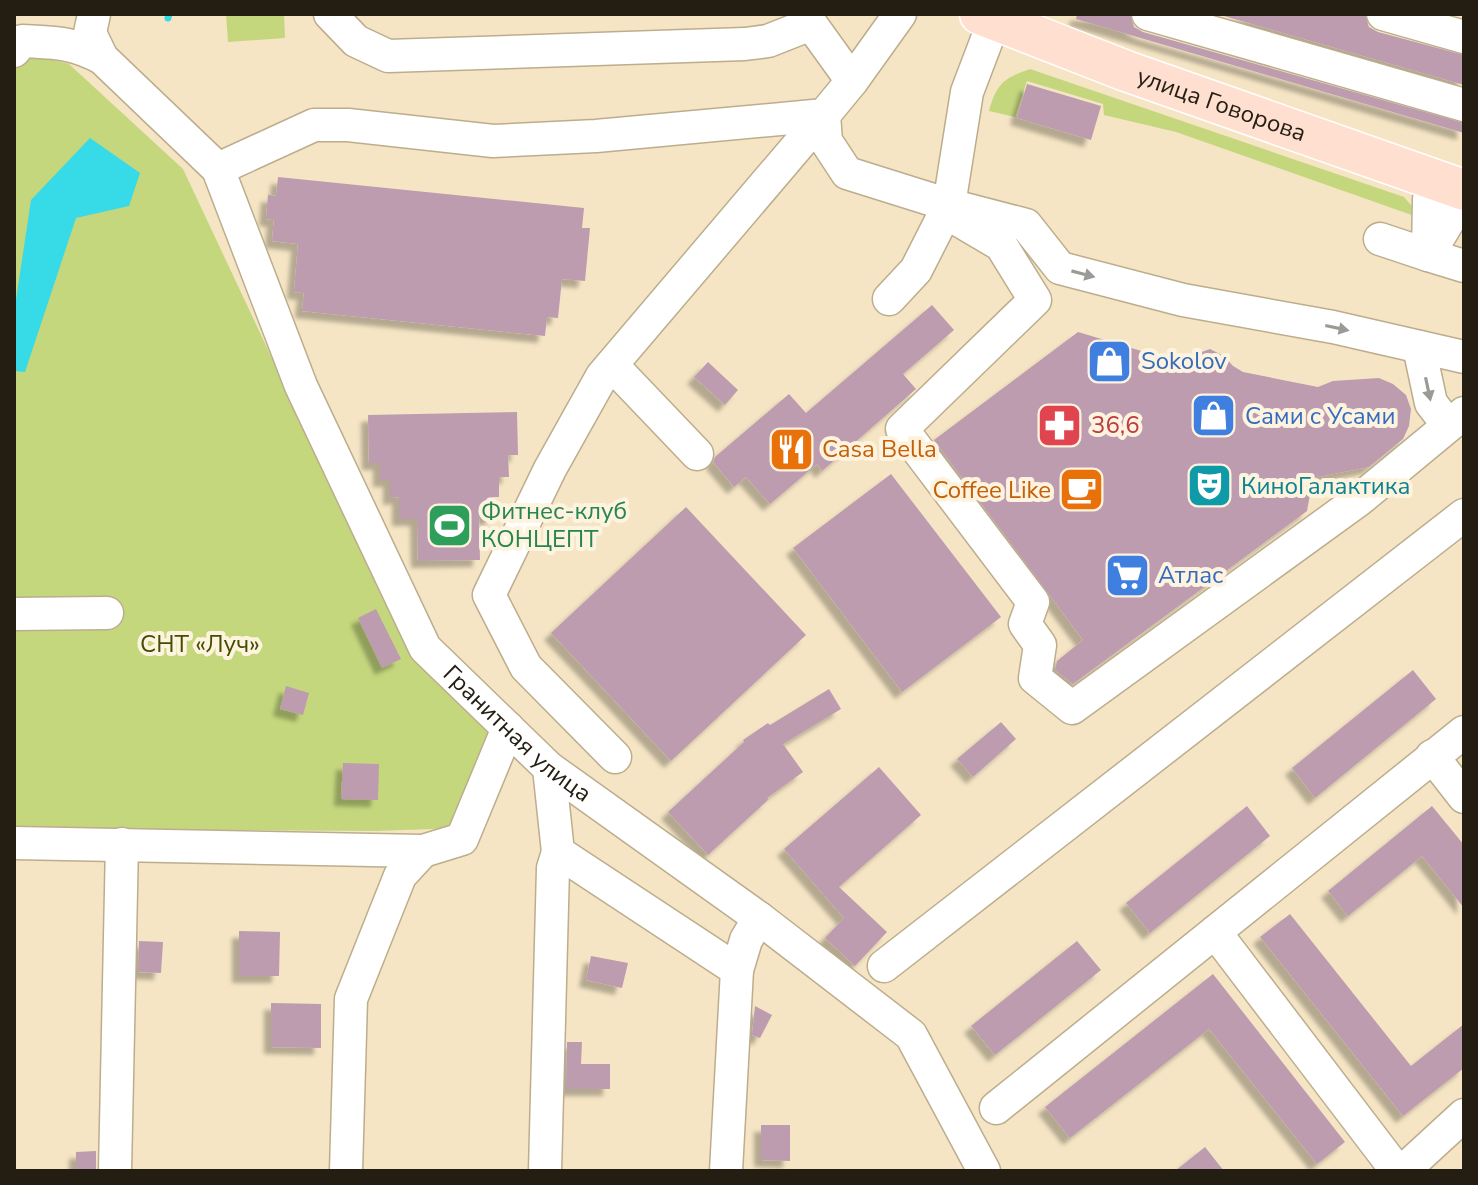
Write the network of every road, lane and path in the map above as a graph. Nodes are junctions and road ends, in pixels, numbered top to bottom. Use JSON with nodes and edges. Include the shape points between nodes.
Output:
{"nodes":[{"id":1,"x":94,"y":14,"type":"edge"},
{"id":2,"x":330,"y":14,"type":"edge"},
{"id":3,"x":900,"y":14,"type":"edge"},
{"id":4,"x":1148,"y":14,"type":"edge"},
{"id":5,"x":1383,"y":14,"type":"edge"},
{"id":6,"x":987,"y":17,"type":"edge"},
{"id":7,"x":812,"y":19,"type":"edge"},
{"id":8,"x":1464,"y":37,"type":"edge"},
{"id":9,"x":14,"y":51,"type":"edge"},
{"id":10,"x":102,"y":58,"type":"junction"},
{"id":11,"x":852,"y":81,"type":"junction"},
{"id":12,"x":1464,"y":105,"type":"edge"},
{"id":13,"x":824,"y":115,"type":"junction"},
{"id":14,"x":218,"y":169,"type":"junction"},
{"id":15,"x":1454,"y":187,"type":"edge"},
{"id":16,"x":947,"y":209,"type":"junction"},
{"id":17,"x":1380,"y":239,"type":"dead end"},
{"id":18,"x":1428,"y":255,"type":"junction"},
{"id":19,"x":1464,"y":266,"type":"edge"},
{"id":20,"x":889,"y":299,"type":"dead end"},
{"id":21,"x":1419,"y":347,"type":"junction"},
{"id":22,"x":1464,"y":357,"type":"edge"},
{"id":23,"x":612,"y":365,"type":"junction"},
{"id":24,"x":1456,"y":419,"type":"edge"},
{"id":25,"x":697,"y":454,"type":"dead end"},
{"id":26,"x":1464,"y":515,"type":"edge"},
{"id":27,"x":107,"y":613,"type":"dead end"},
{"id":28,"x":14,"y":614,"type":"edge"},
{"id":29,"x":508,"y":728,"type":"junction"},
{"id":30,"x":1464,"y":732,"type":"edge"},
{"id":31,"x":1432,"y":756,"type":"junction"},
{"id":32,"x":615,"y":757,"type":"dead end"},
{"id":33,"x":549,"y":768,"type":"junction"},
{"id":34,"x":1464,"y":797,"type":"edge"},
{"id":35,"x":14,"y":843,"type":"edge"},
{"id":36,"x":122,"y":844,"type":"junction"},
{"id":37,"x":423,"y":851,"type":"junction"},
{"id":38,"x":558,"y":852,"type":"junction"},
{"id":39,"x":759,"y":918,"type":"junction"},
{"id":40,"x":1215,"y":932,"type":"junction"},
{"id":41,"x":884,"y":966,"type":"dead end"},
{"id":42,"x":737,"y":970,"type":"junction"},
{"id":43,"x":996,"y":1108,"type":"dead end"},
{"id":44,"x":1464,"y":1115,"type":"edge"},
{"id":45,"x":115,"y":1171,"type":"edge"},
{"id":46,"x":346,"y":1171,"type":"edge"},
{"id":47,"x":545,"y":1171,"type":"edge"},
{"id":48,"x":726,"y":1171,"type":"edge"},
{"id":49,"x":984,"y":1171,"type":"edge"},
{"id":50,"x":1400,"y":1171,"type":"edge"}],
"edges":[{"from":1,"to":10,"type":"street","via":[[90,33]]},
{"from":2,"to":7,"type":"street","via":[[356,41],[388,56],[745,44],[768,41]]},
{"from":3,"to":11,"type":"street"},
{"from":4,"to":12,"type":"street"},
{"from":5,"to":8,"type":"street"},
{"from":6,"to":15,"type":"main road","name":"улица Говорова"},
{"from":6,"to":16,"type":"street","via":[[967,92]]},
{"from":7,"to":11,"type":"street"},
{"from":9,"to":10,"type":"street","via":[[22,41],[47,42],[79,46]]},
{"from":10,"to":14,"type":"street"},
{"from":11,"to":13,"type":"street"},
{"from":13,"to":14,"type":"street","via":[[493,141],[314,125]]},
{"from":13,"to":16,"type":"street","via":[[826,141],[847,173]]},
{"from":13,"to":23,"type":"street"},
{"from":14,"to":29,"type":"street","name":"Гранитная улица","via":[[301,386],[425,648]]},
{"from":15,"to":18,"type":"street","via":[[1429,199]]},
{"from":16,"to":20,"type":"street","via":[[916,270]]},
{"from":16,"to":21,"type":"street","one_way":true,"via":[[1026,225],[1060,268],[1183,300]]},
{"from":16,"to":24,"type":"street","via":[[1001,245],[1035,300],[902,429],[1033,602],[1025,624],[1040,645],[1035,678],[1072,708],[1360,499]]},
{"from":17,"to":18,"type":"street"},
{"from":18,"to":19,"type":"street"},
{"from":21,"to":22,"type":"street"},
{"from":21,"to":24,"type":"street","one_way":true,"via":[[1431,403]]},
{"from":23,"to":25,"type":"street"},
{"from":23,"to":32,"type":"street","via":[[550,469],[489,595],[526,667]]},
{"from":26,"to":41,"type":"street"},
{"from":27,"to":28,"type":"street"},
{"from":29,"to":33,"type":"street","name":"Гранитная улица"},
{"from":29,"to":37,"type":"street","via":[[462,839]]},
{"from":30,"to":31,"type":"street"},
{"from":31,"to":34,"type":"street"},
{"from":31,"to":40,"type":"street"},
{"from":33,"to":38,"type":"street"},
{"from":33,"to":39,"type":"street","name":"Гранитная улица"},
{"from":35,"to":36,"type":"street"},
{"from":36,"to":37,"type":"street"},
{"from":36,"to":45,"type":"street"},
{"from":37,"to":46,"type":"street","via":[[400,876],[351,999]]},
{"from":38,"to":42,"type":"street"},
{"from":38,"to":47,"type":"street","via":[[553,868]]},
{"from":39,"to":42,"type":"street"},
{"from":39,"to":49,"type":"street","name":"Гранитная улица","via":[[911,1035]]},
{"from":40,"to":43,"type":"street"},
{"from":40,"to":50,"type":"street"},
{"from":42,"to":48,"type":"street"},
{"from":44,"to":50,"type":"street"}]}
